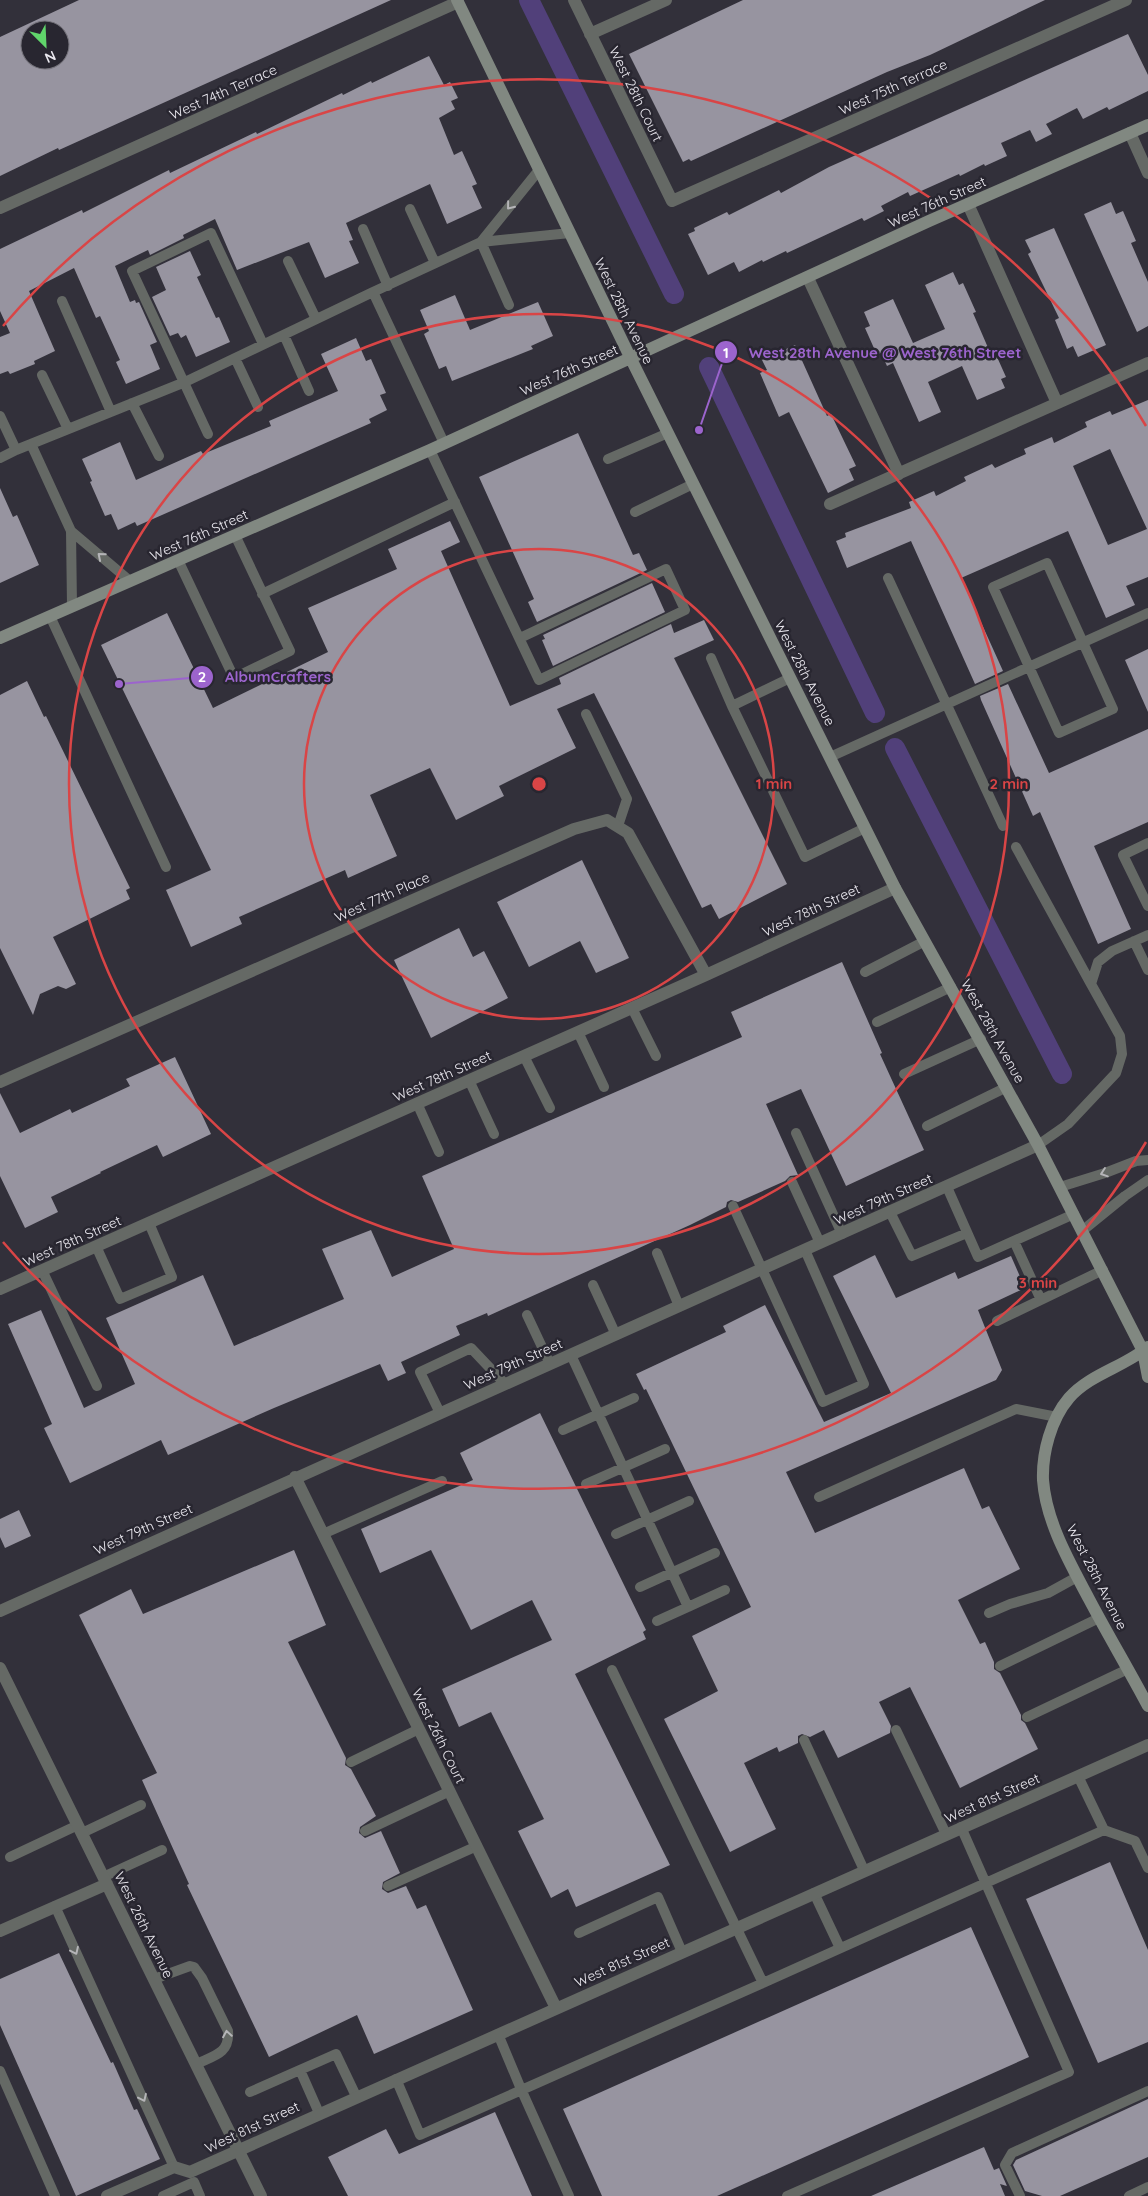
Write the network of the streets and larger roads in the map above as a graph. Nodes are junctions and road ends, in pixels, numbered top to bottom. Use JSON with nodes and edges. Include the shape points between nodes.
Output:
{"nodes":[{"id":1,"x":574,"y":0,"type":"edge"},
{"id":2,"x":666,"y":0,"type":"edge"},
{"id":3,"x":1126,"y":0,"type":"edge"},
{"id":4,"x":457,"y":1,"type":"edge"},
{"id":5,"x":590,"y":34,"type":"junction"},
{"id":6,"x":1148,"y":125,"type":"edge"},
{"id":7,"x":1130,"y":133,"type":"junction"},
{"id":8,"x":1148,"y":173,"type":"edge"},
{"id":9,"x":672,"y":201,"type":"joint"},
{"id":10,"x":968,"y":204,"type":"junction"},
{"id":11,"x":0,"y":208,"type":"edge"},
{"id":12,"x":808,"y":278,"type":"junction"},
{"id":13,"x":630,"y":359,"type":"junction"},
{"id":14,"x":1148,"y":363,"type":"edge"},
{"id":15,"x":1057,"y":403,"type":"junction"},
{"id":16,"x":899,"y":474,"type":"junction"},
{"id":17,"x":830,"y":504,"type":"dead end"},
{"id":18,"x":0,"y":638,"type":"edge"},
{"id":19,"x":895,"y":888,"type":"junction"},
{"id":20,"x":706,"y":975,"type":"junction"},
{"id":21,"x":0,"y":1082,"type":"edge"},
{"id":22,"x":1038,"y":1145,"type":"junction"},
{"id":23,"x":0,"y":1289,"type":"edge"},
{"id":24,"x":1147,"y":1351,"type":"edge"},
{"id":25,"x":1148,"y":1377,"type":"edge"},
{"id":26,"x":295,"y":1477,"type":"junction"},
{"id":27,"x":0,"y":1610,"type":"edge"},
{"id":28,"x":0,"y":1668,"type":"edge"},
{"id":29,"x":1148,"y":1706,"type":"edge"},
{"id":30,"x":1148,"y":1745,"type":"edge"},
{"id":31,"x":105,"y":1880,"type":"junction"},
{"id":32,"x":0,"y":1931,"type":"edge"},
{"id":33,"x":556,"y":2008,"type":"junction"},
{"id":34,"x":238,"y":2150,"type":"junction"},
{"id":35,"x":108,"y":2196,"type":"edge"},
{"id":36,"x":261,"y":2196,"type":"edge"}],
"edges":[{"from":1,"to":5,"type":"street","name":"West 28th Court"},
{"from":2,"to":5,"type":"street"},
{"from":3,"to":9,"type":"street","name":"West 75th Terrace"},
{"from":4,"to":11,"type":"street","name":"West 74th Terrace"},
{"from":4,"to":13,"type":"street","name":"West 28th Avenue"},
{"from":5,"to":9,"type":"street","name":"West 28th Court"},
{"from":6,"to":7,"type":"street","name":"West 76th Street"},
{"from":7,"to":8,"type":"street"},
{"from":7,"to":10,"type":"street","name":"West 76th Street"},
{"from":10,"to":12,"type":"street","name":"West 76th Street"},
{"from":10,"to":15,"type":"street"},
{"from":12,"to":13,"type":"street","name":"West 76th Street"},
{"from":12,"to":16,"type":"street"},
{"from":13,"to":18,"type":"street","name":"West 76th Street"},
{"from":13,"to":19,"type":"street","name":"West 28th Avenue"},
{"from":14,"to":15,"type":"street"},
{"from":15,"to":16,"type":"street"},
{"from":16,"to":17,"type":"street"},
{"from":19,"to":20,"type":"street","name":"West 78th Street"},
{"from":19,"to":22,"type":"street","name":"West 28th Avenue"},
{"from":20,"to":21,"type":"street","name":"West 77th Place","via":[[628,833],[607,820],[574,829]]},
{"from":20,"to":23,"type":"street","name":"West 78th Street"},
{"from":22,"to":24,"type":"street","name":"West 28th Avenue"},
{"from":22,"to":26,"type":"street","name":"West 79th Street"},
{"from":24,"to":25,"type":"street","name":"West 28th Avenue"},
{"from":24,"to":29,"type":"street","name":"West 28th Avenue","via":[[1080,1389],[1068,1400],[1057,1418],[1045,1454],[1044,1480],[1051,1516],[1077,1577]]},
{"from":26,"to":27,"type":"street","name":"West 79th Street"},
{"from":26,"to":33,"type":"street","name":"West 26th Court"},
{"from":28,"to":31,"type":"street","name":"West 26th Avenue"},
{"from":30,"to":33,"type":"street","name":"West 81st Street"},
{"from":31,"to":32,"type":"street"},
{"from":31,"to":34,"type":"street","name":"West 26th Avenue"},
{"from":33,"to":34,"type":"street","name":"West 81st Street"},
{"from":34,"to":35,"type":"street","name":"West 81st Street","via":[[192,2177],[174,2167]]},
{"from":34,"to":36,"type":"street","name":"West 26th Avenue"}]}
